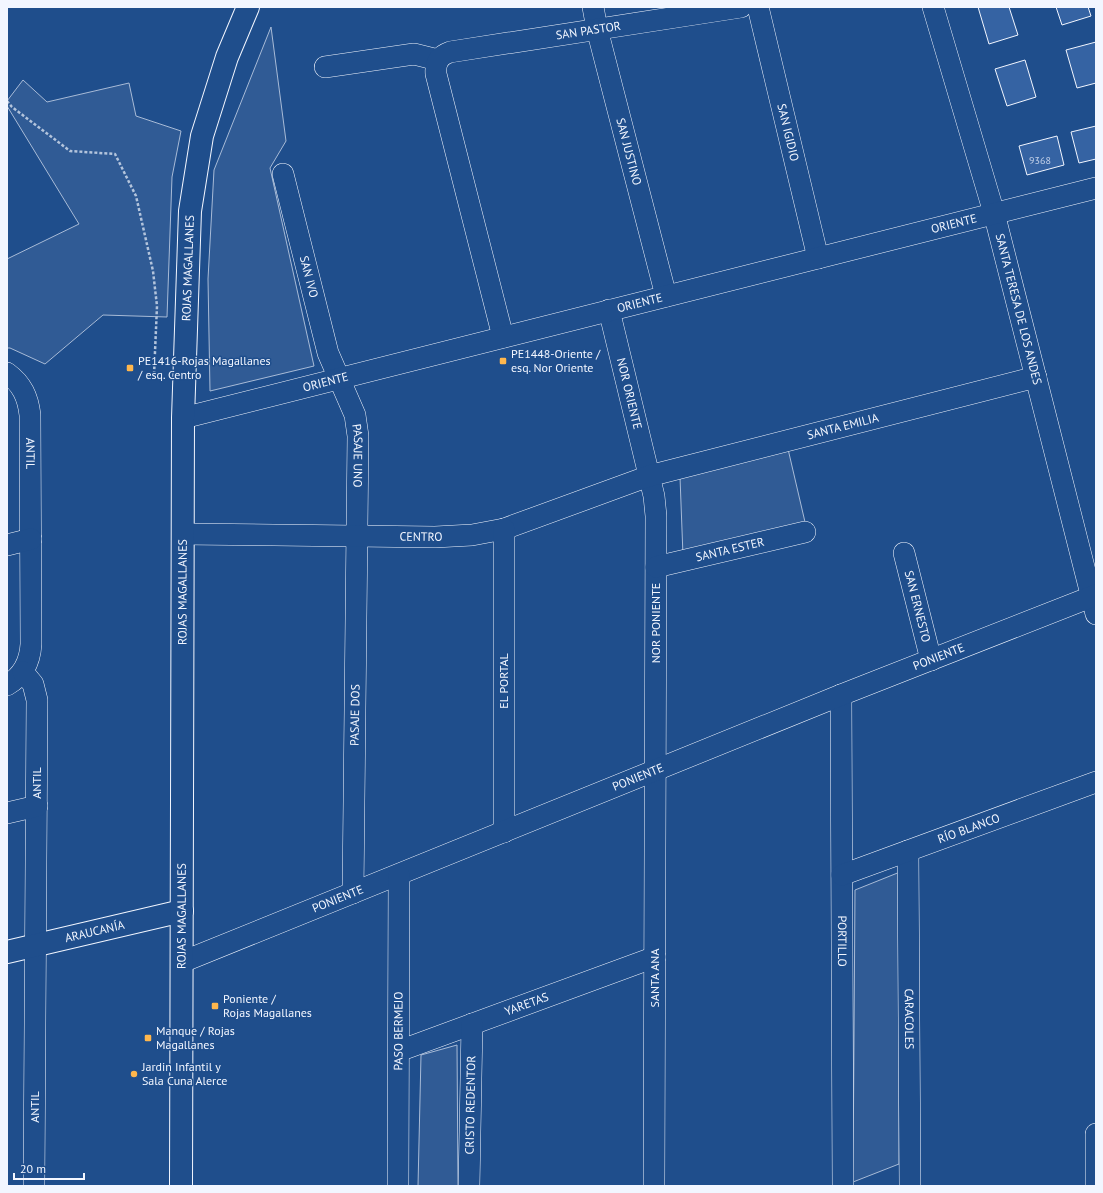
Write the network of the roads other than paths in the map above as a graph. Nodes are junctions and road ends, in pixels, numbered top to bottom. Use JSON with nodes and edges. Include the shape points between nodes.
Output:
{"nodes":[{"id":1,"x":248,"y":7,"type":"edge"},
{"id":2,"x":594,"y":7,"type":"edge"},
{"id":3,"x":741,"y":7,"type":"edge"},
{"id":4,"x":758,"y":7,"type":"edge"},
{"id":5,"x":933,"y":7,"type":"edge"},
{"id":6,"x":596,"y":29,"type":"junction"},
{"id":7,"x":438,"y":60,"type":"junction"},
{"id":8,"x":325,"y":67,"type":"dead end"},
{"id":9,"x":283,"y":174,"type":"dead end"},
{"id":10,"x":1096,"y":188,"type":"edge"},
{"id":11,"x":994,"y":213,"type":"junction"},
{"id":12,"x":818,"y":258,"type":"junction"},
{"id":13,"x":666,"y":296,"type":"junction"},
{"id":14,"x":609,"y":310,"type":"junction"},
{"id":15,"x":503,"y":337,"type":"junction"},
{"id":16,"x":7,"y":373,"type":"edge"},
{"id":17,"x":1036,"y":377,"type":"junction"},
{"id":18,"x":338,"y":378,"type":"junction"},
{"id":19,"x":183,"y":418,"type":"junction"},
{"id":20,"x":649,"y":476,"type":"junction"},
{"id":21,"x":504,"y":529,"type":"junction"},
{"id":22,"x":805,"y":532,"type":"dead end"},
{"id":23,"x":183,"y":534,"type":"junction"},
{"id":24,"x":357,"y":536,"type":"junction"},
{"id":25,"x":31,"y":539,"type":"junction"},
{"id":26,"x":7,"y":545,"type":"edge"},
{"id":27,"x":904,"y":553,"type":"dead end"},
{"id":28,"x":656,"y":567,"type":"junction"},
{"id":29,"x":1095,"y":602,"type":"edge"},
{"id":30,"x":931,"y":660,"type":"junction"},
{"id":31,"x":23,"y":672,"type":"junction"},
{"id":32,"x":7,"y":685,"type":"edge"},
{"id":33,"x":841,"y":695,"type":"junction"},
{"id":34,"x":655,"y":770,"type":"junction"},
{"id":35,"x":1096,"y":782,"type":"edge"},
{"id":36,"x":37,"y":806,"type":"junction"},
{"id":37,"x":7,"y":813,"type":"edge"},
{"id":38,"x":504,"y":832,"type":"junction"},
{"id":39,"x":908,"y":851,"type":"junction"},
{"id":40,"x":399,"y":875,"type":"junction"},
{"id":41,"x":842,"y":875,"type":"junction"},
{"id":42,"x":353,"y":894,"type":"junction"},
{"id":43,"x":182,"y":911,"type":"junction"},
{"id":44,"x":36,"y":945,"type":"junction"},
{"id":45,"x":7,"y":952,"type":"edge"},
{"id":46,"x":655,"y":957,"type":"junction"},
{"id":47,"x":182,"y":962,"type":"junction"},
{"id":48,"x":472,"y":1024,"type":"junction"},
{"id":49,"x":399,"y":1050,"type":"junction"},
{"id":50,"x":1096,"y":1134,"type":"edge"},
{"id":51,"x":907,"y":1185,"type":"edge"},
{"id":52,"x":34,"y":1186,"type":"edge"},
{"id":53,"x":181,"y":1186,"type":"edge"},
{"id":54,"x":398,"y":1186,"type":"edge"},
{"id":55,"x":469,"y":1186,"type":"edge"},
{"id":56,"x":654,"y":1186,"type":"edge"},
{"id":57,"x":843,"y":1186,"type":"edge"},
{"id":58,"x":1096,"y":1186,"type":"edge"}],
"edges":[{"from":1,"to":19,"type":"street","name":"ROJAS MAGALLANES","via":[[213,98],[194,176],[190,211]]},
{"from":2,"to":6,"type":"street","name":"SAN JUSTINO"},
{"from":3,"to":6,"type":"street","name":"SAN PASTOR"},
{"from":4,"to":12,"type":"street","name":"SAN IGIDIO"},
{"from":5,"to":11,"type":"street","name":"SANTA TERESA DE LOS ANDES"},
{"from":6,"to":7,"type":"street","name":"SAN PASTOR","via":[[450,52]]},
{"from":6,"to":13,"type":"street","name":"SAN JUSTINO"},
{"from":7,"to":8,"type":"street","via":[[414,54]]},
{"from":7,"to":15,"type":"street","via":[[436,74]]},
{"from":9,"to":18,"type":"street","name":"SAN IVO","via":[[328,353]]},
{"from":10,"to":11,"type":"street","name":"ORIENTE"},
{"from":11,"to":12,"type":"street","name":"ORIENTE"},
{"from":11,"to":17,"type":"street","name":"SANTA TERESA DE LOS ANDES"},
{"from":12,"to":13,"type":"street","name":"ORIENTE"},
{"from":13,"to":14,"type":"street","name":"ORIENTE"},
{"from":14,"to":15,"type":"street","name":"ORIENTE"},
{"from":14,"to":20,"type":"street","name":"NOR ORIENTE"},
{"from":15,"to":18,"type":"street","name":"ORIENTE"},
{"from":16,"to":25,"type":"street","name":"ANTIL","via":[[22,388],[29,402]]},
{"from":17,"to":20,"type":"street","name":"SANTA EMILIA"},
{"from":17,"to":29,"type":"street","name":"SANTA TERESA DE LOS ANDES"},
{"from":18,"to":19,"type":"street","name":"ORIENTE"},
{"from":18,"to":24,"type":"street","name":"PASAJE UNO","via":[[357,425]]},
{"from":19,"to":23,"type":"street","name":"ROJAS MAGALLANES"},
{"from":20,"to":21,"type":"street","name":"CENTRO"},
{"from":20,"to":28,"type":"street","name":"NOR PONIENTE","via":[[656,516]]},
{"from":21,"to":24,"type":"street","name":"CENTRO","via":[[453,536]]},
{"from":21,"to":38,"type":"street","name":"EL PORTAL"},
{"from":22,"to":28,"type":"street","name":"SANTA ESTER"},
{"from":23,"to":24,"type":"street","name":"CENTRO"},
{"from":23,"to":43,"type":"street","name":"ROJAS MAGALLANES"},
{"from":24,"to":42,"type":"street","name":"PASAJE DOS"},
{"from":25,"to":26,"type":"street"},
{"from":25,"to":31,"type":"street","name":"ANTIL","via":[[31,644],[28,664]]},
{"from":27,"to":30,"type":"street","name":"SAN ERNESTO"},
{"from":28,"to":34,"type":"street","name":"NOR PONIENTE"},
{"from":29,"to":30,"type":"street","name":"PONIENTE"},
{"from":30,"to":33,"type":"street","name":"PONIENTE"},
{"from":31,"to":32,"type":"street"},
{"from":31,"to":36,"type":"street","name":"ANTIL","via":[[33,684],[37,700]]},
{"from":33,"to":34,"type":"street","name":"PONIENTE"},
{"from":33,"to":41,"type":"street","name":"PORTILLO"},
{"from":34,"to":38,"type":"street","name":"PONIENTE"},
{"from":34,"to":46,"type":"street","name":"SANTA ANA"},
{"from":35,"to":39,"type":"street","name":"RÍO BLANCO"},
{"from":36,"to":37,"type":"street"},
{"from":36,"to":44,"type":"street","name":"ANTIL"},
{"from":38,"to":40,"type":"street","name":"PONIENTE"},
{"from":39,"to":41,"type":"street","name":"RÍO BLANCO"},
{"from":39,"to":51,"type":"street","name":"CARACOLES"},
{"from":40,"to":42,"type":"street","name":"PONIENTE"},
{"from":40,"to":49,"type":"street","name":"PASO BERMEJO"},
{"from":41,"to":57,"type":"street","name":"PORTILLO"},
{"from":42,"to":47,"type":"street","name":"PONIENTE"},
{"from":43,"to":44,"type":"street","name":"ARAUCANÍA"},
{"from":43,"to":47,"type":"street","name":"ROJAS MAGALLANES"},
{"from":44,"to":45,"type":"street","name":"ARAUCANÍA"},
{"from":44,"to":52,"type":"street","name":"ANTIL"},
{"from":46,"to":48,"type":"street","name":"YARETAS"},
{"from":46,"to":56,"type":"street","name":"SANTA ANA"},
{"from":47,"to":53,"type":"street","name":"ROJAS MAGALLANES"},
{"from":48,"to":49,"type":"street","name":"YARETAS"},
{"from":48,"to":55,"type":"street","name":"CRISTO REDENTOR"},
{"from":49,"to":54,"type":"street","name":"PASO BERMEJO"},
{"from":50,"to":58,"type":"street"}]}
